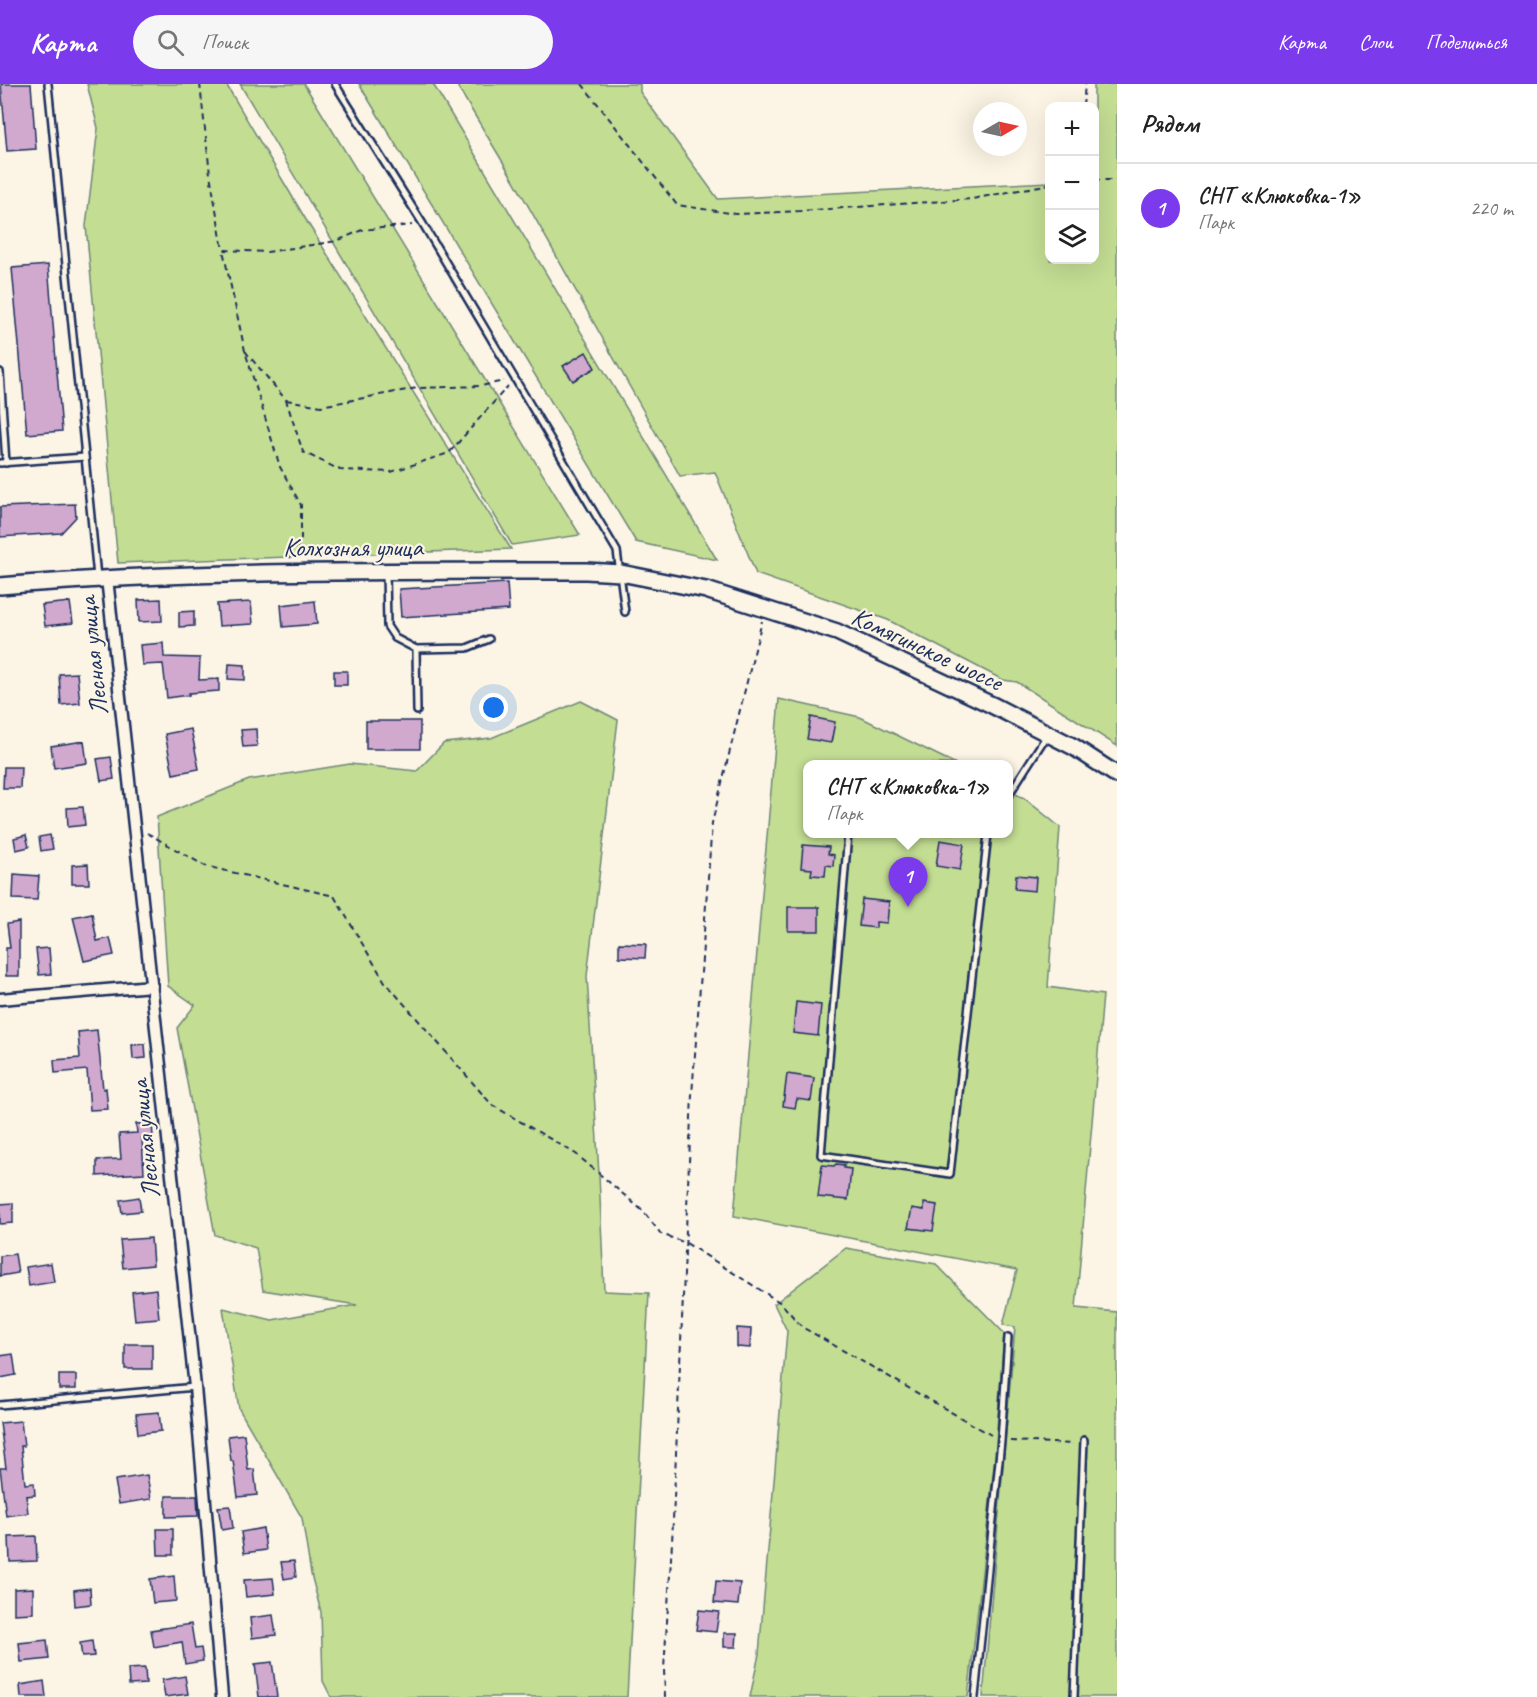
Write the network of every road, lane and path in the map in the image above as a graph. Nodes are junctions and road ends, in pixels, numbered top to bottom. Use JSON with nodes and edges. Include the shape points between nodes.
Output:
{"nodes":[{"id":1,"x":48,"y":84,"type":"edge"},
{"id":2,"x":200,"y":84,"type":"edge"},
{"id":3,"x":335,"y":84,"type":"edge"},
{"id":4,"x":582,"y":84,"type":"edge"},
{"id":5,"x":1085,"y":84,"type":"edge"},
{"id":6,"x":1083,"y":102,"type":"edge"},
{"id":7,"x":1099,"y":180,"type":"edge"},
{"id":8,"x":1117,"y":180,"type":"edge"},
{"id":9,"x":1045,"y":185,"type":"edge"},
{"id":10,"x":423,"y":224,"type":"junction"},
{"id":11,"x":223,"y":250,"type":"junction"},
{"id":12,"x":245,"y":351,"type":"junction"},
{"id":13,"x":0,"y":372,"type":"edge"},
{"id":14,"x":514,"y":379,"type":"junction"},
{"id":15,"x":286,"y":400,"type":"junction"},
{"id":16,"x":85,"y":457,"type":"junction"},
{"id":17,"x":3,"y":463,"type":"edge"},
{"id":18,"x":283,"y":571,"type":"junction"},
{"id":19,"x":386,"y":571,"type":"junction"},
{"id":20,"x":621,"y":573,"type":"junction"},
{"id":21,"x":102,"y":578,"type":"junction"},
{"id":22,"x":0,"y":586,"type":"edge"},
{"id":23,"x":706,"y":590,"type":"joint"},
{"id":24,"x":765,"y":609,"type":"junction"},
{"id":25,"x":625,"y":612,"type":"dead end"},
{"id":26,"x":489,"y":639,"type":"dead end"},
{"id":27,"x":416,"y":649,"type":"junction"},
{"id":28,"x":417,"y":711,"type":"dead end"},
{"id":29,"x":1048,"y":734,"type":"junction"},
{"id":30,"x":1117,"y":775,"type":"edge"},
{"id":31,"x":1013,"y":788,"type":"edge"},
{"id":32,"x":134,"y":825,"type":"junction"},
{"id":33,"x":848,"y":838,"type":"edge"},
{"id":34,"x":988,"y":838,"type":"edge"},
{"id":35,"x":152,"y":986,"type":"junction"},
{"id":36,"x":0,"y":999,"type":"edge"},
{"id":37,"x":686,"y":1243,"type":"junction"},
{"id":38,"x":1008,"y":1337,"type":"dead end"},
{"id":39,"x":195,"y":1387,"type":"junction"},
{"id":40,"x":0,"y":1406,"type":"edge"},
{"id":41,"x":1001,"y":1441,"type":"junction"},
{"id":42,"x":1084,"y":1442,"type":"joint"},
{"id":43,"x":222,"y":1697,"type":"edge"},
{"id":44,"x":665,"y":1697,"type":"edge"},
{"id":45,"x":975,"y":1697,"type":"edge"},
{"id":46,"x":1074,"y":1697,"type":"edge"}],
"edges":[{"from":1,"to":16,"type":"lane"},
{"from":2,"to":11,"type":"path"},
{"from":3,"to":10,"type":"lane"},
{"from":4,"to":9,"type":"path","via":[[677,205],[736,214],[789,212],[972,199]]},
{"from":5,"to":6,"type":"path"},
{"from":7,"to":8,"type":"path"},
{"from":10,"to":11,"type":"path","via":[[362,230],[337,241],[267,252]]},
{"from":10,"to":14,"type":"lane"},
{"from":11,"to":12,"type":"path"},
{"from":12,"to":15,"type":"path"},
{"from":12,"to":18,"type":"path","via":[[280,467],[301,505],[301,540]]},
{"from":13,"to":17,"type":"lane"},
{"from":14,"to":15,"type":"path","via":[[481,386],[417,388],[321,406]]},
{"from":14,"to":15,"type":"path","via":[[449,453],[391,472],[340,470],[303,452]]},
{"from":14,"to":20,"type":"lane","via":[[617,551]]},
{"from":16,"to":17,"type":"lane"},
{"from":16,"to":21,"type":"lane"},
{"from":18,"to":19,"type":"street","name":"Колхозная улица"},
{"from":18,"to":21,"type":"street","name":"Колхозная улица"},
{"from":19,"to":20,"type":"street","name":"Колхозная улица"},
{"from":19,"to":27,"type":"lane","via":[[387,626],[396,638]]},
{"from":20,"to":23,"type":"street","name":"Колхозная улица"},
{"from":20,"to":25,"type":"lane"},
{"from":21,"to":22,"type":"street","name":"Колхозная улица"},
{"from":21,"to":32,"type":"street","name":"Лесная улица"},
{"from":23,"to":24,"type":"street","name":"Комягинское шоссе"},
{"from":24,"to":29,"type":"street","name":"Комягинское шоссе","via":[[837,632]]},
{"from":24,"to":37,"type":"path","via":[[712,823],[692,1095]]},
{"from":26,"to":27,"type":"lane","via":[[467,648]]},
{"from":27,"to":28,"type":"lane"},
{"from":29,"to":30,"type":"street","name":"Комягинское шоссе"},
{"from":29,"to":31,"type":"lane"},
{"from":32,"to":35,"type":"street","name":"Лесная улица"},
{"from":32,"to":37,"type":"path","via":[[205,866],[334,896],[385,982],[492,1105],[576,1154],[643,1211],[661,1234]]},
{"from":33,"to":34,"type":"lane","via":[[821,1155],[950,1174]]},
{"from":35,"to":36,"type":"street"},
{"from":35,"to":39,"type":"street","name":"Лесная улица"},
{"from":37,"to":41,"type":"path","via":[[781,1303],[802,1327]]},
{"from":37,"to":44,"type":"path"},
{"from":38,"to":41,"type":"lane"},
{"from":39,"to":40,"type":"lane"},
{"from":39,"to":43,"type":"street","name":"Лесная улица"},
{"from":41,"to":42,"type":"path"},
{"from":41,"to":45,"type":"lane"},
{"from":42,"to":46,"type":"lane"}]}
